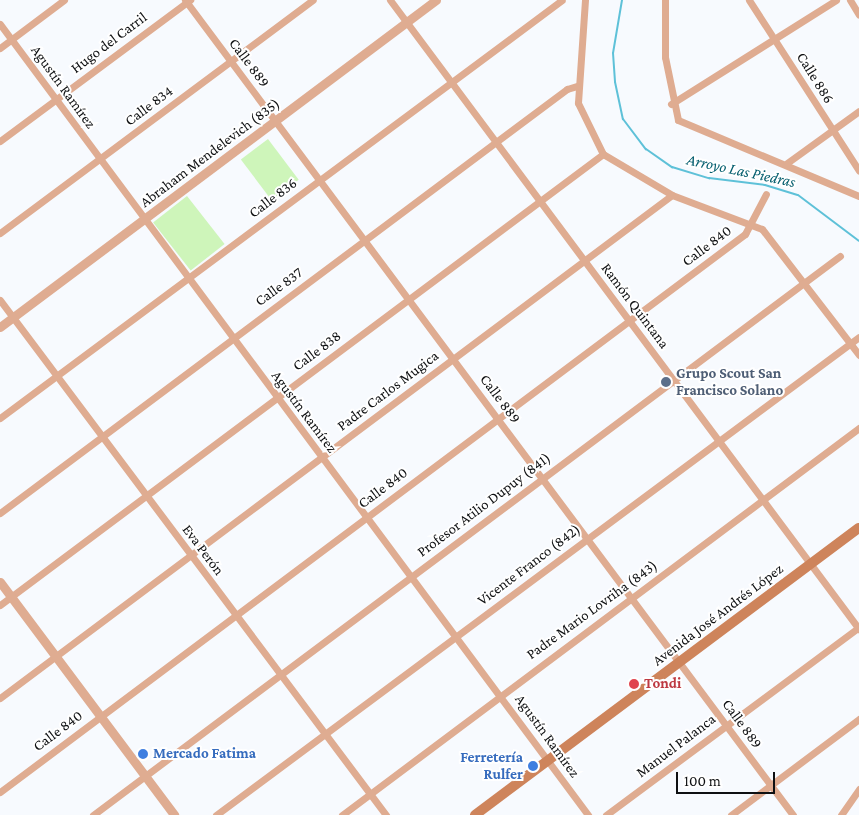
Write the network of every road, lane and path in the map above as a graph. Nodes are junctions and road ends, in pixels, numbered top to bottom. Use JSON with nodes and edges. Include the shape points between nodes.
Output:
{"nodes":[{"id":1,"x":64,"y":0,"type":"edge"},
{"id":2,"x":313,"y":0,"type":"edge"},
{"id":3,"x":390,"y":0,"type":"edge"},
{"id":4,"x":436,"y":0,"type":"edge"},
{"id":5,"x":562,"y":0,"type":"edge"},
{"id":6,"x":585,"y":0,"type":"edge"},
{"id":7,"x":665,"y":0,"type":"edge"},
{"id":8,"x":749,"y":0,"type":"edge"},
{"id":9,"x":836,"y":0,"type":"edge"},
{"id":10,"x":850,"y":0,"type":"edge"},
{"id":11,"x":187,"y":1,"type":"edge"},
{"id":12,"x":859,"y":15,"type":"edge"},
{"id":13,"x":406,"y":22,"type":"junction"},
{"id":14,"x":0,"y":24,"type":"edge"},
{"id":15,"x":11,"y":40,"type":"junction"},
{"id":16,"x":774,"y":40,"type":"junction"},
{"id":17,"x":0,"y":48,"type":"edge"},
{"id":18,"x":231,"y":62,"type":"junction"},
{"id":19,"x":451,"y":82,"type":"junction"},
{"id":20,"x":577,"y":86,"type":"junction"},
{"id":21,"x":56,"y":100,"type":"junction"},
{"id":22,"x":671,"y":104,"type":"junction"},
{"id":23,"x":859,"y":111,"type":"edge"},
{"id":24,"x":275,"y":121,"type":"junction"},
{"id":25,"x":831,"y":129,"type":"junction"},
{"id":26,"x":0,"y":141,"type":"edge"},
{"id":27,"x":496,"y":143,"type":"junction"},
{"id":28,"x":603,"y":154,"type":"junction"},
{"id":29,"x":100,"y":159,"type":"junction"},
{"id":30,"x":787,"y":163,"type":"junction"},
{"id":31,"x":859,"y":171,"type":"edge"},
{"id":32,"x":320,"y":181,"type":"junction"},
{"id":33,"x":766,"y":194,"type":"dead end"},
{"id":34,"x":672,"y":195,"type":"junction"},
{"id":35,"x":859,"y":196,"type":"edge"},
{"id":36,"x":540,"y":202,"type":"junction"},
{"id":37,"x":144,"y":220,"type":"junction"},
{"id":38,"x":754,"y":223,"type":"junction"},
{"id":39,"x":0,"y":233,"type":"edge"},
{"id":40,"x":365,"y":241,"type":"junction"},
{"id":41,"x":840,"y":256,"type":"dead end"},
{"id":42,"x":585,"y":262,"type":"junction"},
{"id":43,"x":189,"y":278,"type":"junction"},
{"id":44,"x":805,"y":284,"type":"junction"},
{"id":45,"x":408,"y":299,"type":"junction"},
{"id":46,"x":0,"y":300,"type":"edge"},
{"id":47,"x":12,"y":317,"type":"junction"},
{"id":48,"x":630,"y":321,"type":"junction"},
{"id":49,"x":0,"y":327,"type":"edge"},
{"id":50,"x":859,"y":337,"type":"edge"},
{"id":51,"x":232,"y":339,"type":"junction"},
{"id":52,"x":851,"y":343,"type":"junction"},
{"id":53,"x":859,"y":354,"type":"edge"},
{"id":54,"x":453,"y":359,"type":"junction"},
{"id":55,"x":56,"y":376,"type":"junction"},
{"id":56,"x":674,"y":381,"type":"junction"},
{"id":57,"x":277,"y":398,"type":"junction"},
{"id":58,"x":0,"y":418,"type":"edge"},
{"id":59,"x":498,"y":420,"type":"junction"},
{"id":60,"x":859,"y":428,"type":"edge"},
{"id":61,"x":102,"y":437,"type":"junction"},
{"id":62,"x":718,"y":441,"type":"junction"},
{"id":63,"x":321,"y":458,"type":"junction"},
{"id":64,"x":543,"y":479,"type":"junction"},
{"id":65,"x":146,"y":496,"type":"junction"},
{"id":66,"x":762,"y":500,"type":"junction"},
{"id":67,"x":0,"y":513,"type":"edge"},
{"id":68,"x":367,"y":517,"type":"junction"},
{"id":69,"x":859,"y":528,"type":"edge"},
{"id":70,"x":587,"y":538,"type":"junction"},
{"id":71,"x":190,"y":555,"type":"junction"},
{"id":72,"x":811,"y":564,"type":"junction"},
{"id":73,"x":412,"y":577,"type":"junction"},
{"id":74,"x":0,"y":582,"type":"edge"},
{"id":75,"x":11,"y":597,"type":"junction"},
{"id":76,"x":631,"y":599,"type":"junction"},
{"id":77,"x":0,"y":605,"type":"edge"},
{"id":78,"x":236,"y":616,"type":"junction"},
{"id":79,"x":859,"y":628,"type":"edge"},
{"id":80,"x":456,"y":637,"type":"junction"},
{"id":81,"x":55,"y":657,"type":"junction"},
{"id":82,"x":680,"y":662,"type":"junction"},
{"id":83,"x":280,"y":674,"type":"junction"},
{"id":84,"x":500,"y":695,"type":"junction"},
{"id":85,"x":0,"y":698,"type":"edge"},
{"id":86,"x":100,"y":717,"type":"junction"},
{"id":87,"x":859,"y":719,"type":"edge"},
{"id":88,"x":726,"y":726,"type":"junction"},
{"id":89,"x":325,"y":734,"type":"junction"},
{"id":90,"x":548,"y":760,"type":"junction"},
{"id":91,"x":145,"y":777,"type":"junction"},
{"id":92,"x":770,"y":786,"type":"junction"},
{"id":93,"x":859,"y":789,"type":"edge"},
{"id":94,"x":0,"y":792,"type":"edge"},
{"id":95,"x":370,"y":794,"type":"junction"},
{"id":96,"x":94,"y":815,"type":"edge"},
{"id":97,"x":174,"y":815,"type":"edge"},
{"id":98,"x":216,"y":815,"type":"edge"},
{"id":99,"x":342,"y":815,"type":"edge"},
{"id":100,"x":386,"y":815,"type":"edge"},
{"id":101,"x":474,"y":815,"type":"edge"},
{"id":102,"x":588,"y":815,"type":"edge"},
{"id":103,"x":606,"y":815,"type":"edge"},
{"id":104,"x":732,"y":815,"type":"edge"},
{"id":105,"x":793,"y":815,"type":"edge"},
{"id":106,"x":841,"y":815,"type":"edge"}],
"edges":[{"from":1,"to":15,"type":"street"},
{"from":2,"to":18,"type":"street","name":"Calle 834"},
{"from":3,"to":13,"type":"street","name":"Ramón Quintana"},
{"from":4,"to":13,"type":"street","name":"Abraham Mendelevich (835)"},
{"from":5,"to":19,"type":"street","name":"Calle 836"},
{"from":6,"to":20,"type":"street"},
{"from":7,"to":22,"type":"street"},
{"from":8,"to":16,"type":"street","name":"Calle 886"},
{"from":9,"to":16,"type":"street"},
{"from":10,"to":12,"type":"street"},
{"from":11,"to":18,"type":"street","name":"Calle 889"},
{"from":11,"to":21,"type":"street","name":"Hugo del Carril"},
{"from":13,"to":19,"type":"street","name":"Ramón Quintana"},
{"from":13,"to":24,"type":"street","name":"Abraham Mendelevich (835)"},
{"from":14,"to":15,"type":"street","name":"Agustín Ramírez"},
{"from":15,"to":17,"type":"street"},
{"from":15,"to":21,"type":"street","name":"Agustín Ramírez"},
{"from":16,"to":22,"type":"street"},
{"from":16,"to":25,"type":"street","name":"Calle 886"},
{"from":18,"to":24,"type":"street","name":"Calle 889"},
{"from":18,"to":29,"type":"street","name":"Calle 834"},
{"from":19,"to":27,"type":"street","name":"Ramón Quintana"},
{"from":19,"to":32,"type":"street","name":"Calle 836"},
{"from":20,"to":27,"type":"street","name":"Calle 837"},
{"from":20,"to":28,"type":"street","via":[[581,115]]},
{"from":21,"to":26,"type":"street","name":"Hugo del Carril"},
{"from":21,"to":29,"type":"street","name":"Agustín Ramírez"},
{"from":22,"to":30,"type":"street","via":[[678,120],[688,126]]},
{"from":23,"to":25,"type":"street"},
{"from":24,"to":32,"type":"street","name":"Calle 889"},
{"from":24,"to":37,"type":"street","name":"Abraham Mendelevich (835)"},
{"from":25,"to":30,"type":"street"},
{"from":25,"to":31,"type":"street","name":"Calle 886"},
{"from":27,"to":36,"type":"street","name":"Ramón Quintana"},
{"from":27,"to":40,"type":"street","name":"Calle 837"},
{"from":28,"to":34,"type":"street"},
{"from":28,"to":36,"type":"street","name":"Calle 838"},
{"from":29,"to":37,"type":"street","name":"Agustín Ramírez"},
{"from":29,"to":39,"type":"street","name":"Calle 834"},
{"from":30,"to":35,"type":"street"},
{"from":32,"to":40,"type":"street","name":"Calle 889"},
{"from":32,"to":43,"type":"street","name":"Calle 836"},
{"from":33,"to":38,"type":"street","name":"Calle 840"},
{"from":34,"to":38,"type":"street"},
{"from":34,"to":42,"type":"street","name":"Padre Carlos Mugica"},
{"from":36,"to":42,"type":"street","name":"Ramón Quintana"},
{"from":36,"to":45,"type":"street","name":"Calle 838"},
{"from":37,"to":43,"type":"street","name":"Agustín Ramírez"},
{"from":37,"to":47,"type":"street","name":"Abraham Mendelevich (835)"},
{"from":38,"to":44,"type":"street"},
{"from":38,"to":48,"type":"street","name":"Calle 840"},
{"from":40,"to":45,"type":"street","name":"Calle 889"},
{"from":40,"to":51,"type":"street","name":"Calle 837"},
{"from":41,"to":44,"type":"street","name":"Profesor Atilio Dupuy (841)"},
{"from":42,"to":48,"type":"street","name":"Ramón Quintana"},
{"from":42,"to":54,"type":"street","name":"Padre Carlos Mugica"},
{"from":43,"to":51,"type":"street","name":"Agustín Ramírez"},
{"from":43,"to":55,"type":"street","name":"Calle 836"},
{"from":44,"to":52,"type":"street"},
{"from":44,"to":56,"type":"street","name":"Profesor Atilio Dupuy (841)"},
{"from":45,"to":54,"type":"street","name":"Calle 889"},
{"from":45,"to":57,"type":"street","name":"Calle 838"},
{"from":46,"to":47,"type":"street","name":"Eva Perón"},
{"from":47,"to":49,"type":"street","name":"Abraham Mendelevich (835)"},
{"from":47,"to":55,"type":"street","name":"Eva Perón"},
{"from":48,"to":56,"type":"street","name":"Ramón Quintana"},
{"from":48,"to":59,"type":"street","name":"Calle 840"},
{"from":50,"to":52,"type":"street","name":"Vicente Franco (842)"},
{"from":51,"to":57,"type":"street","name":"Agustín Ramírez"},
{"from":51,"to":61,"type":"street","name":"Calle 837"},
{"from":52,"to":53,"type":"street"},
{"from":52,"to":62,"type":"street","name":"Vicente Franco (842)"},
{"from":54,"to":59,"type":"street","name":"Calle 889"},
{"from":54,"to":63,"type":"street","name":"Padre Carlos Mugica"},
{"from":55,"to":58,"type":"street","name":"Calle 836"},
{"from":55,"to":61,"type":"street","name":"Eva Perón"},
{"from":56,"to":62,"type":"street","name":"Ramón Quintana"},
{"from":56,"to":64,"type":"street","name":"Profesor Atilio Dupuy (841)"},
{"from":57,"to":63,"type":"street","name":"Agustín Ramírez"},
{"from":57,"to":65,"type":"street","name":"Calle 838"},
{"from":59,"to":64,"type":"street","name":"Calle 889"},
{"from":59,"to":68,"type":"street","name":"Calle 840"},
{"from":60,"to":66,"type":"street","name":"Padre Mario Lovriha (843)"},
{"from":61,"to":65,"type":"street","name":"Eva Perón"},
{"from":61,"to":67,"type":"street","name":"Calle 837"},
{"from":62,"to":66,"type":"street","name":"Ramón Quintana"},
{"from":62,"to":70,"type":"street","name":"Vicente Franco (842)"},
{"from":63,"to":68,"type":"street","name":"Agustín Ramírez"},
{"from":63,"to":71,"type":"street","name":"Padre Carlos Mugica"},
{"from":64,"to":70,"type":"street","name":"Calle 889"},
{"from":64,"to":73,"type":"street","name":"Profesor Atilio Dupuy (841)"},
{"from":65,"to":71,"type":"street","name":"Eva Perón"},
{"from":65,"to":75,"type":"street","name":"Calle 838"},
{"from":66,"to":72,"type":"street","name":"Ramón Quintana"},
{"from":66,"to":76,"type":"street","name":"Padre Mario Lovriha (843)"},
{"from":68,"to":73,"type":"street","name":"Agustín Ramírez"},
{"from":68,"to":78,"type":"street","name":"Calle 840"},
{"from":69,"to":72,"type":"main road","name":"Avenida José Andrés López"},
{"from":70,"to":76,"type":"street","name":"Calle 889"},
{"from":70,"to":80,"type":"street","name":"Vicente Franco (842)"},
{"from":71,"to":78,"type":"street","name":"Eva Perón"},
{"from":71,"to":81,"type":"street","name":"Padre Carlos Mugica"},
{"from":72,"to":79,"type":"street","name":"Ramón Quintana"},
{"from":72,"to":82,"type":"main road","name":"Avenida José Andrés López"},
{"from":73,"to":80,"type":"street","name":"Agustín Ramírez"},
{"from":73,"to":83,"type":"street","name":"Profesor Atilio Dupuy (841)"},
{"from":74,"to":75,"type":"street"},
{"from":75,"to":77,"type":"street","name":"Calle 838"},
{"from":75,"to":81,"type":"street"},
{"from":76,"to":82,"type":"street","name":"Calle 889"},
{"from":76,"to":84,"type":"street","name":"Padre Mario Lovriha (843)"},
{"from":78,"to":83,"type":"street","name":"Eva Perón"},
{"from":78,"to":86,"type":"street","name":"Calle 840"},
{"from":79,"to":88,"type":"street","name":"Manuel Palanca"},
{"from":80,"to":84,"type":"street","name":"Agustín Ramírez"},
{"from":80,"to":89,"type":"street","name":"Vicente Franco (842)"},
{"from":81,"to":85,"type":"street","name":"Padre Carlos Mugica"},
{"from":81,"to":86,"type":"street"},
{"from":82,"to":88,"type":"street","name":"Calle 889"},
{"from":82,"to":90,"type":"main road","name":"Avenida José Andrés López"},
{"from":83,"to":89,"type":"street","name":"Eva Perón"},
{"from":83,"to":91,"type":"street","name":"Profesor Atilio Dupuy (841)"},
{"from":84,"to":90,"type":"street","name":"Agustín Ramírez"},
{"from":84,"to":95,"type":"street","name":"Padre Mario Lovriha (843)"},
{"from":86,"to":91,"type":"street"},
{"from":86,"to":94,"type":"street","name":"Calle 840"},
{"from":87,"to":92,"type":"street"},
{"from":88,"to":92,"type":"street","name":"Calle 889"},
{"from":88,"to":103,"type":"street","name":"Manuel Palanca"},
{"from":89,"to":95,"type":"street","name":"Eva Perón"},
{"from":89,"to":98,"type":"street","name":"Vicente Franco (842)"},
{"from":90,"to":101,"type":"main road","name":"Avenida José Andrés López"},
{"from":90,"to":102,"type":"street","name":"Agustín Ramírez"},
{"from":91,"to":96,"type":"street","name":"Profesor Atilio Dupuy (841)"},
{"from":91,"to":97,"type":"street"},
{"from":92,"to":104,"type":"street"},
{"from":92,"to":105,"type":"street","name":"Calle 889"},
{"from":93,"to":106,"type":"street"},
{"from":95,"to":99,"type":"street","name":"Padre Mario Lovriha (843)"},
{"from":95,"to":100,"type":"street","name":"Eva Perón"}]}
